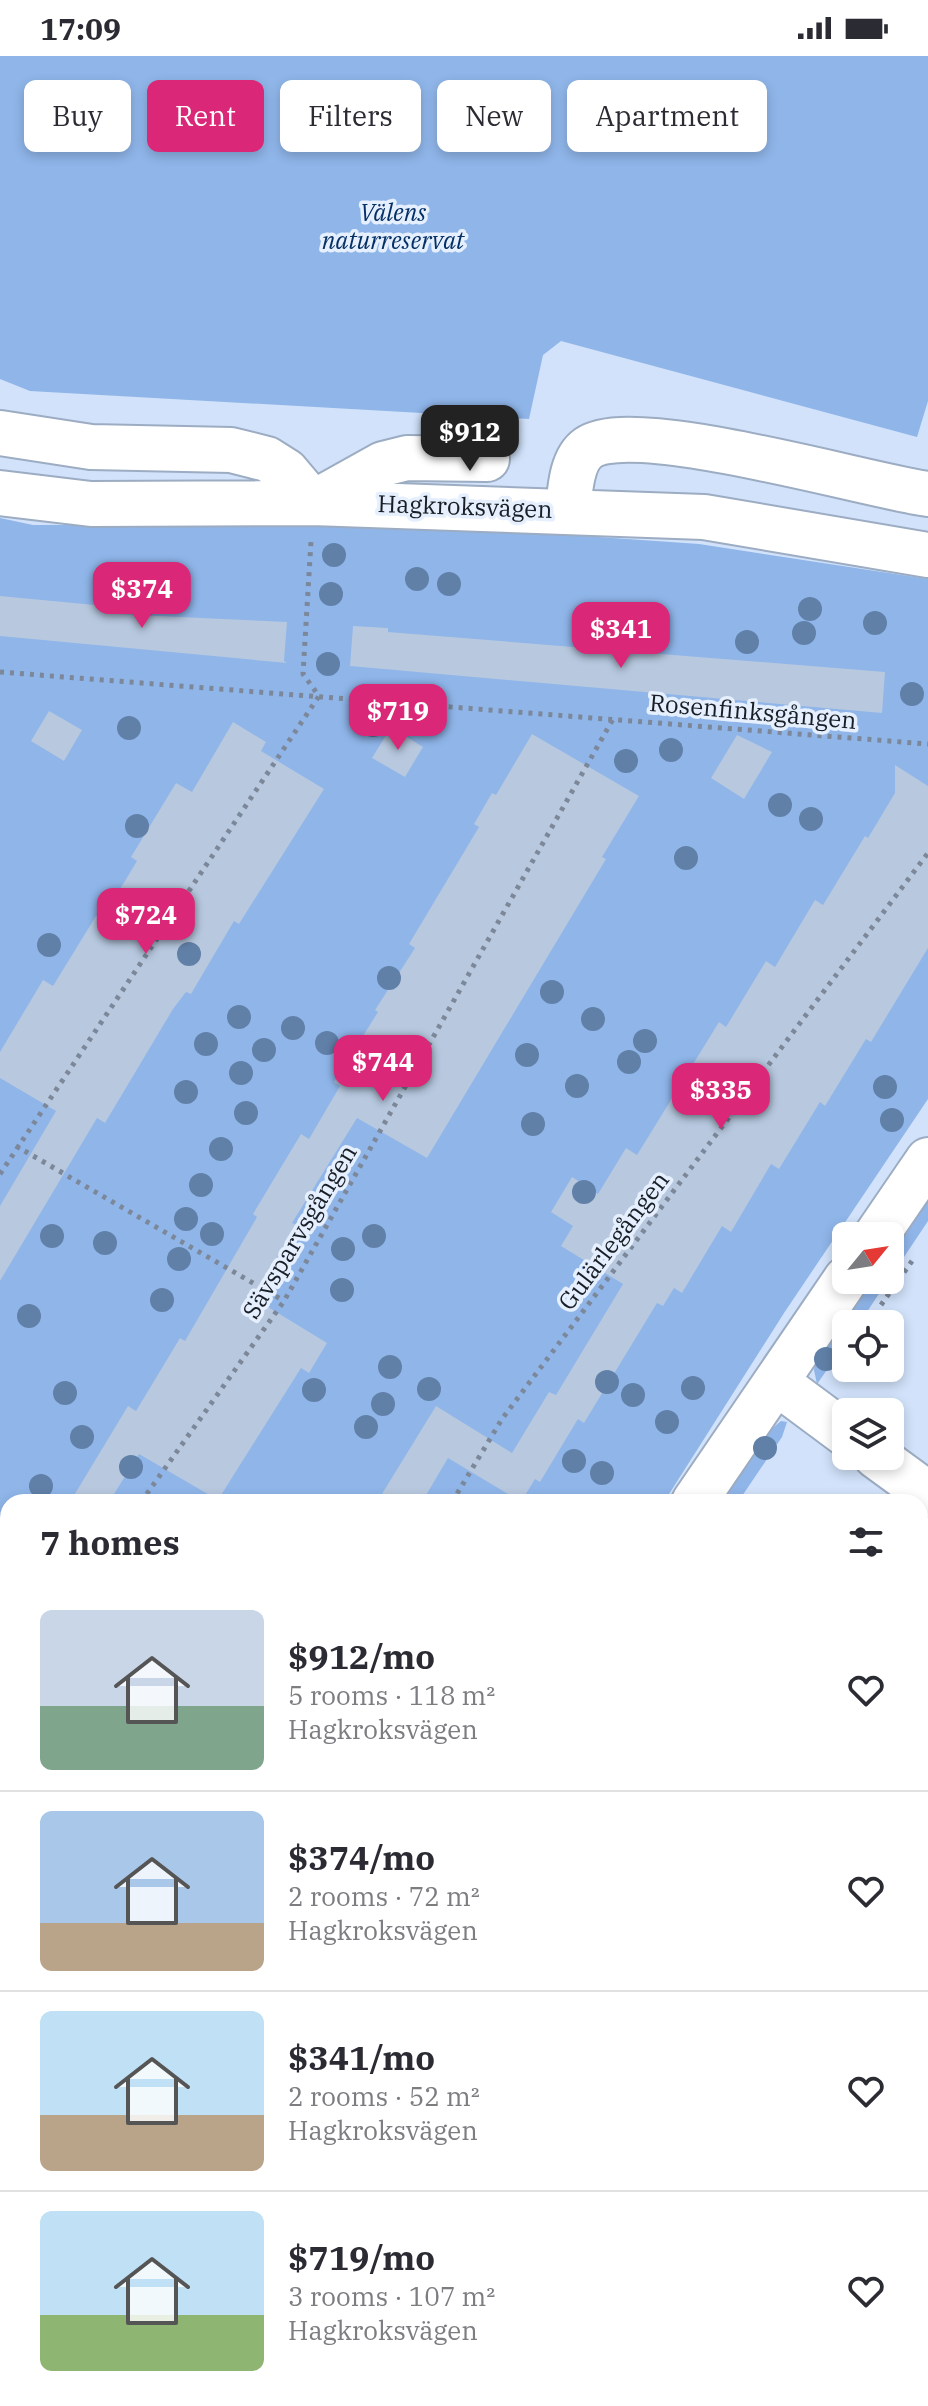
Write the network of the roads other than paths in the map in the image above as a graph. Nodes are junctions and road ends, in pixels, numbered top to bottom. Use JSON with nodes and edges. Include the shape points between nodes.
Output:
{"nodes":[{"id":1,"x":0,"y":433,"type":"edge"},
{"id":2,"x":487,"y":459,"type":"dead end"},
{"id":3,"x":0,"y":493,"type":"edge"},
{"id":4,"x":928,"y":494,"type":"edge"},
{"id":5,"x":313,"y":503,"type":"junction"},
{"id":6,"x":568,"y":510,"type":"junction"},
{"id":7,"x":928,"y":555,"type":"edge"},
{"id":8,"x":928,"y":1160,"type":"edge"},
{"id":9,"x":886,"y":1222,"type":"edge"},
{"id":10,"x":836,"y":1294,"type":"edge"},
{"id":11,"x":776,"y":1382,"type":"junction"},
{"id":12,"x":832,"y":1424,"type":"edge"},
{"id":13,"x":895,"y":1470,"type":"edge"},
{"id":14,"x":699,"y":1494,"type":"edge"},
{"id":15,"x":928,"y":1494,"type":"edge"}],
"edges":[{"from":1,"to":5,"type":"street","via":[[91,447],[231,450],[267,459],[286,471]]},
{"from":2,"to":5,"type":"street","via":[[407,458],[383,464]]},
{"from":3,"to":5,"type":"street","name":"Hagkroksvägen","via":[[91,504]]},
{"from":4,"to":6,"type":"street","via":[[790,461],[645,440],[604,441],[587,448],[578,460]]},
{"from":5,"to":6,"type":"street","name":"Hagkroksvägen"},
{"from":6,"to":7,"type":"street","name":"Hagkroksvägen","via":[[704,517]]},
{"from":8,"to":9,"type":"street"},
{"from":10,"to":11,"type":"street"},
{"from":11,"to":12,"type":"street"},
{"from":11,"to":14,"type":"street"},
{"from":13,"to":15,"type":"street"}]}
